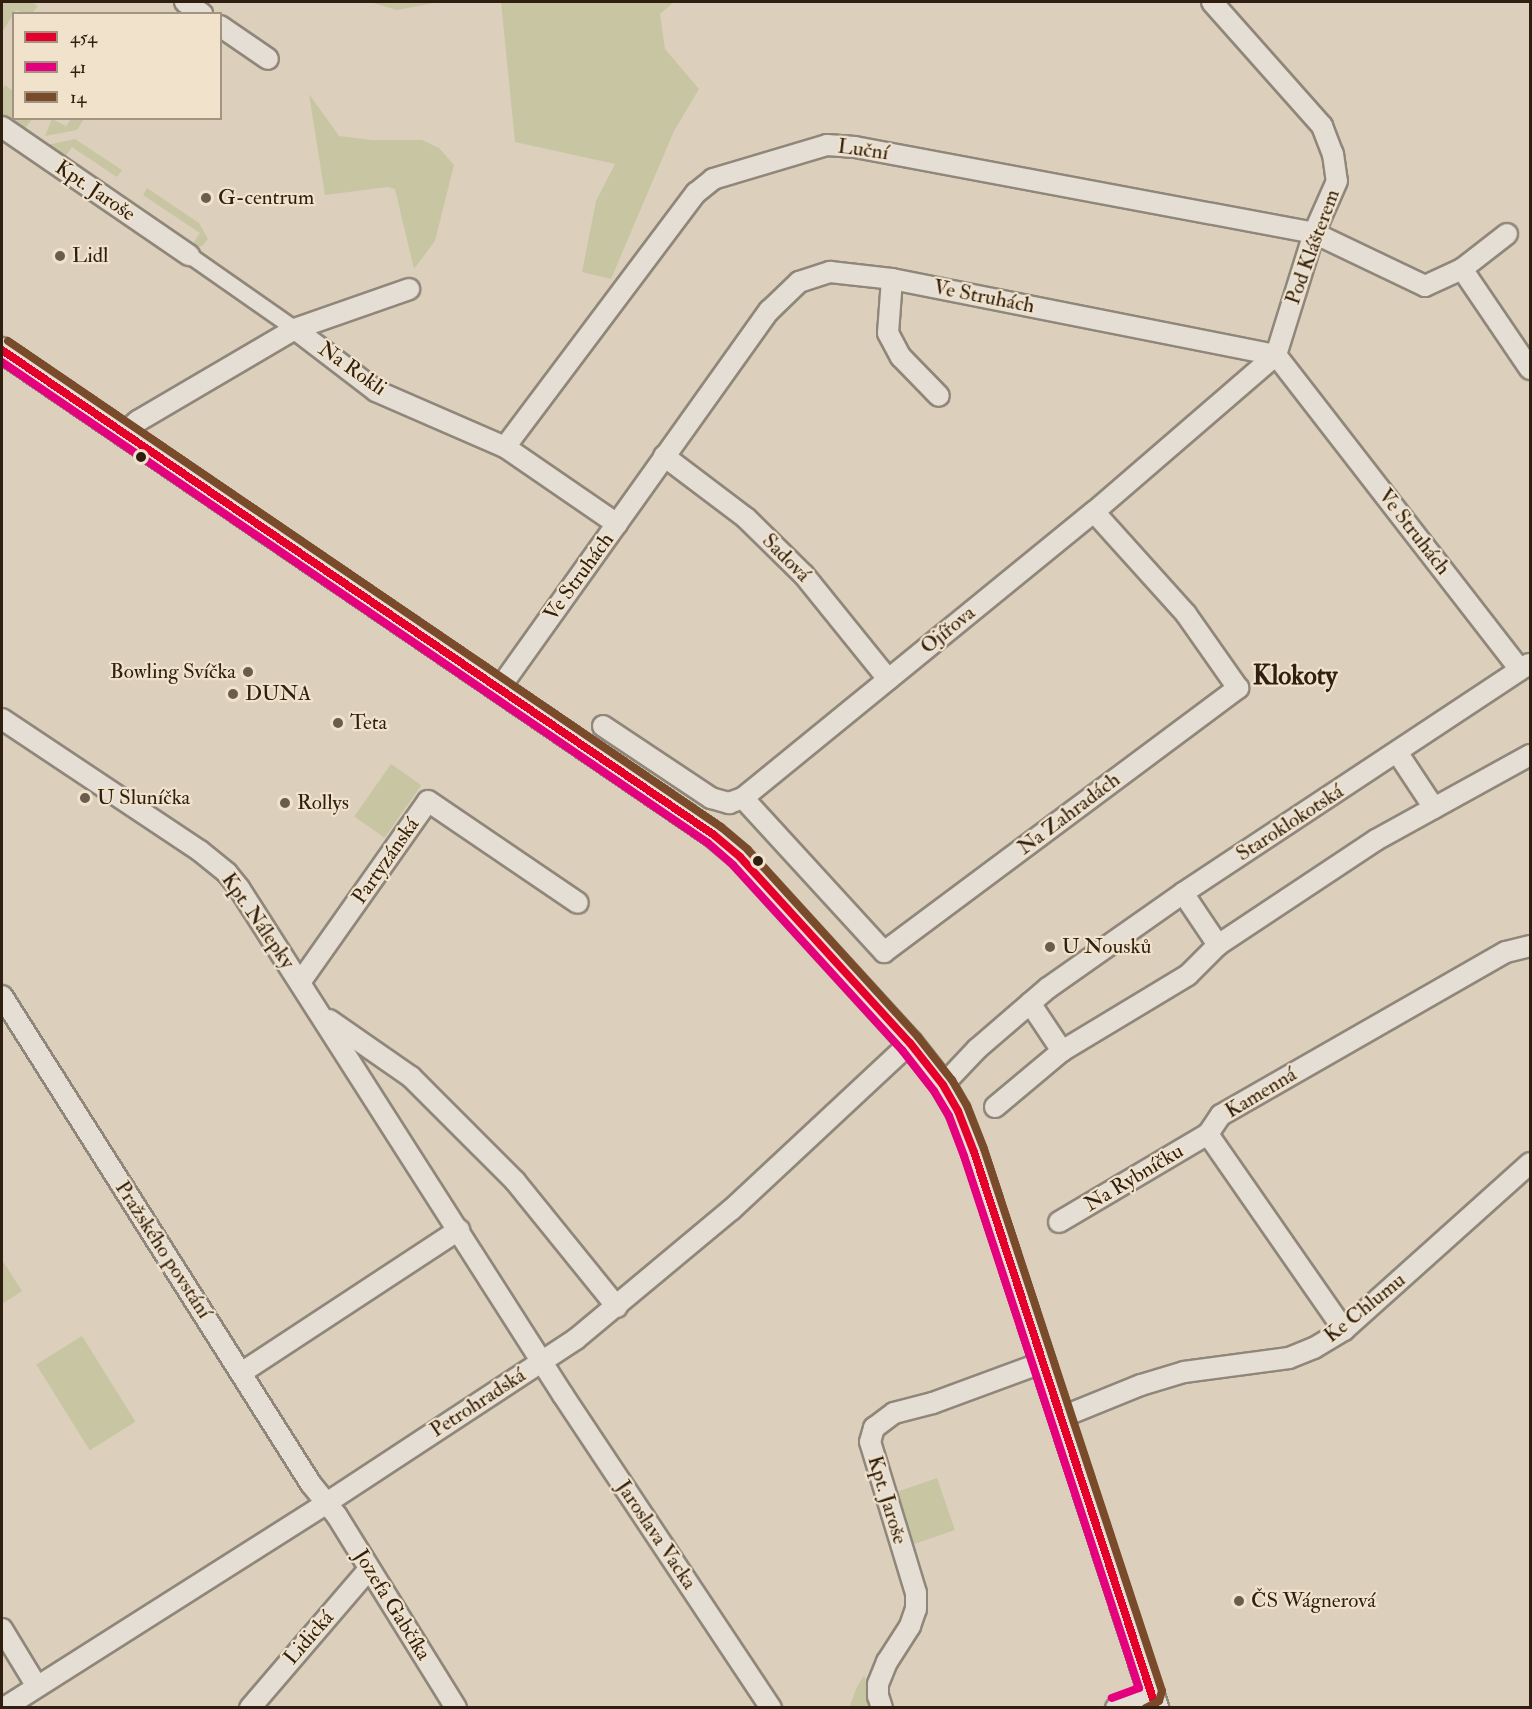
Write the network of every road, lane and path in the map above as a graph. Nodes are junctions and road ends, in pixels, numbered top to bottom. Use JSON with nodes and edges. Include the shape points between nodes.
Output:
{"nodes":[{"id":1,"x":185,"y":2,"type":"edge"},
{"id":2,"x":1212,"y":2,"type":"edge"},
{"id":3,"x":199,"y":12,"type":"edge"},
{"id":4,"x":222,"y":27,"type":"edge"},
{"id":5,"x":268,"y":59,"type":"dead end"},
{"id":6,"x":2,"y":127,"type":"edge"},
{"id":7,"x":1314,"y":233,"type":"junction"},
{"id":8,"x":1507,"y":234,"type":"dead end"},
{"id":9,"x":189,"y":255,"type":"joint"},
{"id":10,"x":1461,"y":269,"type":"junction"},
{"id":11,"x":892,"y":279,"type":"junction"},
{"id":12,"x":409,"y":289,"type":"dead end"},
{"id":13,"x":295,"y":329,"type":"junction"},
{"id":14,"x":2,"y":350,"type":"edge"},
{"id":15,"x":1276,"y":355,"type":"junction"},
{"id":16,"x":1530,"y":369,"type":"edge"},
{"id":17,"x":939,"y":396,"type":"dead end"},
{"id":18,"x":122,"y":434,"type":"junction"},
{"id":19,"x":505,"y":447,"type":"junction"},
{"id":20,"x":664,"y":456,"type":"junction"},
{"id":21,"x":1094,"y":512,"type":"junction"},
{"id":22,"x":617,"y":524,"type":"junction"},
{"id":23,"x":1525,"y":666,"type":"edge"},
{"id":24,"x":888,"y":679,"type":"junction"},
{"id":25,"x":499,"y":689,"type":"junction"},
{"id":26,"x":2,"y":719,"type":"edge"},
{"id":27,"x":603,"y":726,"type":"dead end"},
{"id":28,"x":1397,"y":752,"type":"junction"},
{"id":29,"x":1530,"y":755,"type":"edge"},
{"id":30,"x":743,"y":798,"type":"junction"},
{"id":31,"x":1434,"y":808,"type":"junction"},
{"id":32,"x":1183,"y":893,"type":"junction"},
{"id":33,"x":578,"y":903,"type":"dead end"},
{"id":34,"x":1218,"y":945,"type":"junction"},
{"id":35,"x":1530,"y":946,"type":"edge"},
{"id":36,"x":301,"y":981,"type":"junction"},
{"id":37,"x":2,"y":996,"type":"edge"},
{"id":38,"x":1030,"y":1003,"type":"junction"},
{"id":39,"x":322,"y":1015,"type":"junction"},
{"id":40,"x":910,"y":1042,"type":"junction"},
{"id":41,"x":1062,"y":1051,"type":"junction"},
{"id":42,"x":943,"y":1085,"type":"junction"},
{"id":43,"x":995,"y":1107,"type":"dead end"},
{"id":44,"x":1208,"y":1134,"type":"junction"},
{"id":45,"x":1530,"y":1163,"type":"edge"},
{"id":46,"x":1059,"y":1222,"type":"dead end"},
{"id":47,"x":459,"y":1230,"type":"junction"},
{"id":48,"x":617,"y":1307,"type":"junction"},
{"id":49,"x":1344,"y":1330,"type":"junction"},
{"id":50,"x":542,"y":1361,"type":"junction"},
{"id":51,"x":1044,"y":1362,"type":"junction"},
{"id":52,"x":241,"y":1373,"type":"junction"},
{"id":53,"x":1062,"y":1417,"type":"junction"},
{"id":54,"x":328,"y":1502,"type":"junction"},
{"id":55,"x":369,"y":1569,"type":"junction"},
{"id":56,"x":2,"y":1629,"type":"edge"},
{"id":57,"x":36,"y":1685,"type":"junction"},
{"id":58,"x":1154,"y":1701,"type":"edge"},
{"id":59,"x":4,"y":1707,"type":"edge"},
{"id":60,"x":250,"y":1707,"type":"edge"},
{"id":61,"x":456,"y":1707,"type":"edge"},
{"id":62,"x":771,"y":1707,"type":"edge"},
{"id":63,"x":882,"y":1707,"type":"edge"},
{"id":64,"x":1116,"y":1707,"type":"edge"}],
"edges":[{"from":1,"to":3,"type":"street"},
{"from":2,"to":7,"type":"street","name":"Pod Klášterem","via":[[1322,126],[1334,154],[1337,181]]},
{"from":4,"to":5,"type":"street"},
{"from":6,"to":9,"type":"street","name":"Kpt. Jaroše"},
{"from":7,"to":10,"type":"street","name":"Luční","via":[[1425,286]]},
{"from":7,"to":15,"type":"street","name":"Pod Klášterem"},
{"from":7,"to":19,"type":"street","name":"Luční","via":[[855,147],[827,145],[713,179],[696,193]]},
{"from":8,"to":10,"type":"street"},
{"from":9,"to":13,"type":"street"},
{"from":10,"to":16,"type":"street"},
{"from":11,"to":15,"type":"street","name":"Ve Struhách"},
{"from":11,"to":17,"type":"street","via":[[888,333],[901,357]]},
{"from":11,"to":20,"type":"street","name":"Ve Struhách","via":[[830,272],[799,282],[769,311]]},
{"from":12,"to":13,"type":"street"},
{"from":13,"to":18,"type":"street","name":"Na Rokli"},
{"from":13,"to":19,"type":"street","name":"Na Rokli","via":[[376,391]]},
{"from":14,"to":18,"type":"street"},
{"from":15,"to":21,"type":"street","name":"Ojířova"},
{"from":15,"to":23,"type":"street","name":"Ve Struhách"},
{"from":18,"to":25,"type":"street"},
{"from":19,"to":22,"type":"street","name":"Na Rokli"},
{"from":20,"to":22,"type":"street","name":"Ve Struhách"},
{"from":20,"to":24,"type":"street","name":"Sadová","via":[[746,518],[804,574]]},
{"from":21,"to":24,"type":"street","name":"Ojířova"},
{"from":21,"to":30,"type":"street","name":"Na Zahradách","via":[[1186,614],[1238,688],[884,952]]},
{"from":22,"to":25,"type":"street","name":"Ve Struhách"},
{"from":23,"to":28,"type":"street","name":"Staroklokotská"},
{"from":24,"to":30,"type":"street","name":"Ojířova"},
{"from":25,"to":40,"type":"street","via":[[731,849]]},
{"from":26,"to":36,"type":"street","name":"Kpt. Nálepky","via":[[175,833],[221,868],[239,888]]},
{"from":27,"to":30,"type":"street","via":[[711,798],[729,803]]},
{"from":28,"to":31,"type":"street"},
{"from":28,"to":32,"type":"street","name":"Staroklokotská"},
{"from":29,"to":31,"type":"street"},
{"from":31,"to":34,"type":"street","via":[[1376,840]]},
{"from":32,"to":34,"type":"street"},
{"from":32,"to":38,"type":"street","name":"Staroklokotská"},
{"from":33,"to":36,"type":"street","name":"Partyzánská","via":[[428,801]]},
{"from":34,"to":41,"type":"street","via":[[1188,975]]},
{"from":35,"to":44,"type":"street","name":"Kamenná","via":[[1506,952],[1221,1115]]},
{"from":36,"to":39,"type":"street","name":"Kpt. Nálepky"},
{"from":37,"to":52,"type":"street","name":"Pražského povstání"},
{"from":38,"to":41,"type":"street"},
{"from":38,"to":42,"type":"street","name":"Staroklokotská"},
{"from":39,"to":47,"type":"street","name":"Kpt. Nálepky"},
{"from":39,"to":48,"type":"street","name":"Kpt. Nálepky","via":[[411,1077],[515,1181]]},
{"from":40,"to":42,"type":"street"},
{"from":40,"to":48,"type":"street","name":"Petrohradská","via":[[731,1210]]},
{"from":41,"to":43,"type":"street"},
{"from":42,"to":51,"type":"street","via":[[958,1111],[980,1169]]},
{"from":44,"to":46,"type":"street","name":"Na Rybníčku"},
{"from":44,"to":49,"type":"street","name":"Kamenná"},
{"from":45,"to":49,"type":"street","name":"Ke Chlumu"},
{"from":47,"to":50,"type":"street","name":"Kpt. Nálepky"},
{"from":47,"to":52,"type":"street"},
{"from":48,"to":50,"type":"street","name":"Petrohradská"},
{"from":49,"to":53,"type":"street","name":"Ke Chlumu","via":[[1289,1358],[1184,1372]]},
{"from":50,"to":54,"type":"street","name":"Petrohradská"},
{"from":50,"to":62,"type":"street","name":"Jaroslava Vacka"},
{"from":51,"to":53,"type":"street"},
{"from":51,"to":63,"type":"street","name":"Kpt. Jaroše","via":[[933,1403],[894,1413],[874,1428],[870,1442],[916,1593],[910,1626],[878,1684]]},
{"from":52,"to":54,"type":"street","name":"Pražského povstání","via":[[311,1484]]},
{"from":53,"to":58,"type":"street"},
{"from":54,"to":55,"type":"street","name":"Jozefa Gabčíka"},
{"from":54,"to":57,"type":"street","name":"Petrohradská"},
{"from":55,"to":60,"type":"street","name":"Lidická"},
{"from":55,"to":61,"type":"street","name":"Jozefa Gabčíka"},
{"from":56,"to":57,"type":"street"},
{"from":57,"to":59,"type":"street","name":"Petrohradská"},
{"from":58,"to":64,"type":"street"}]}
